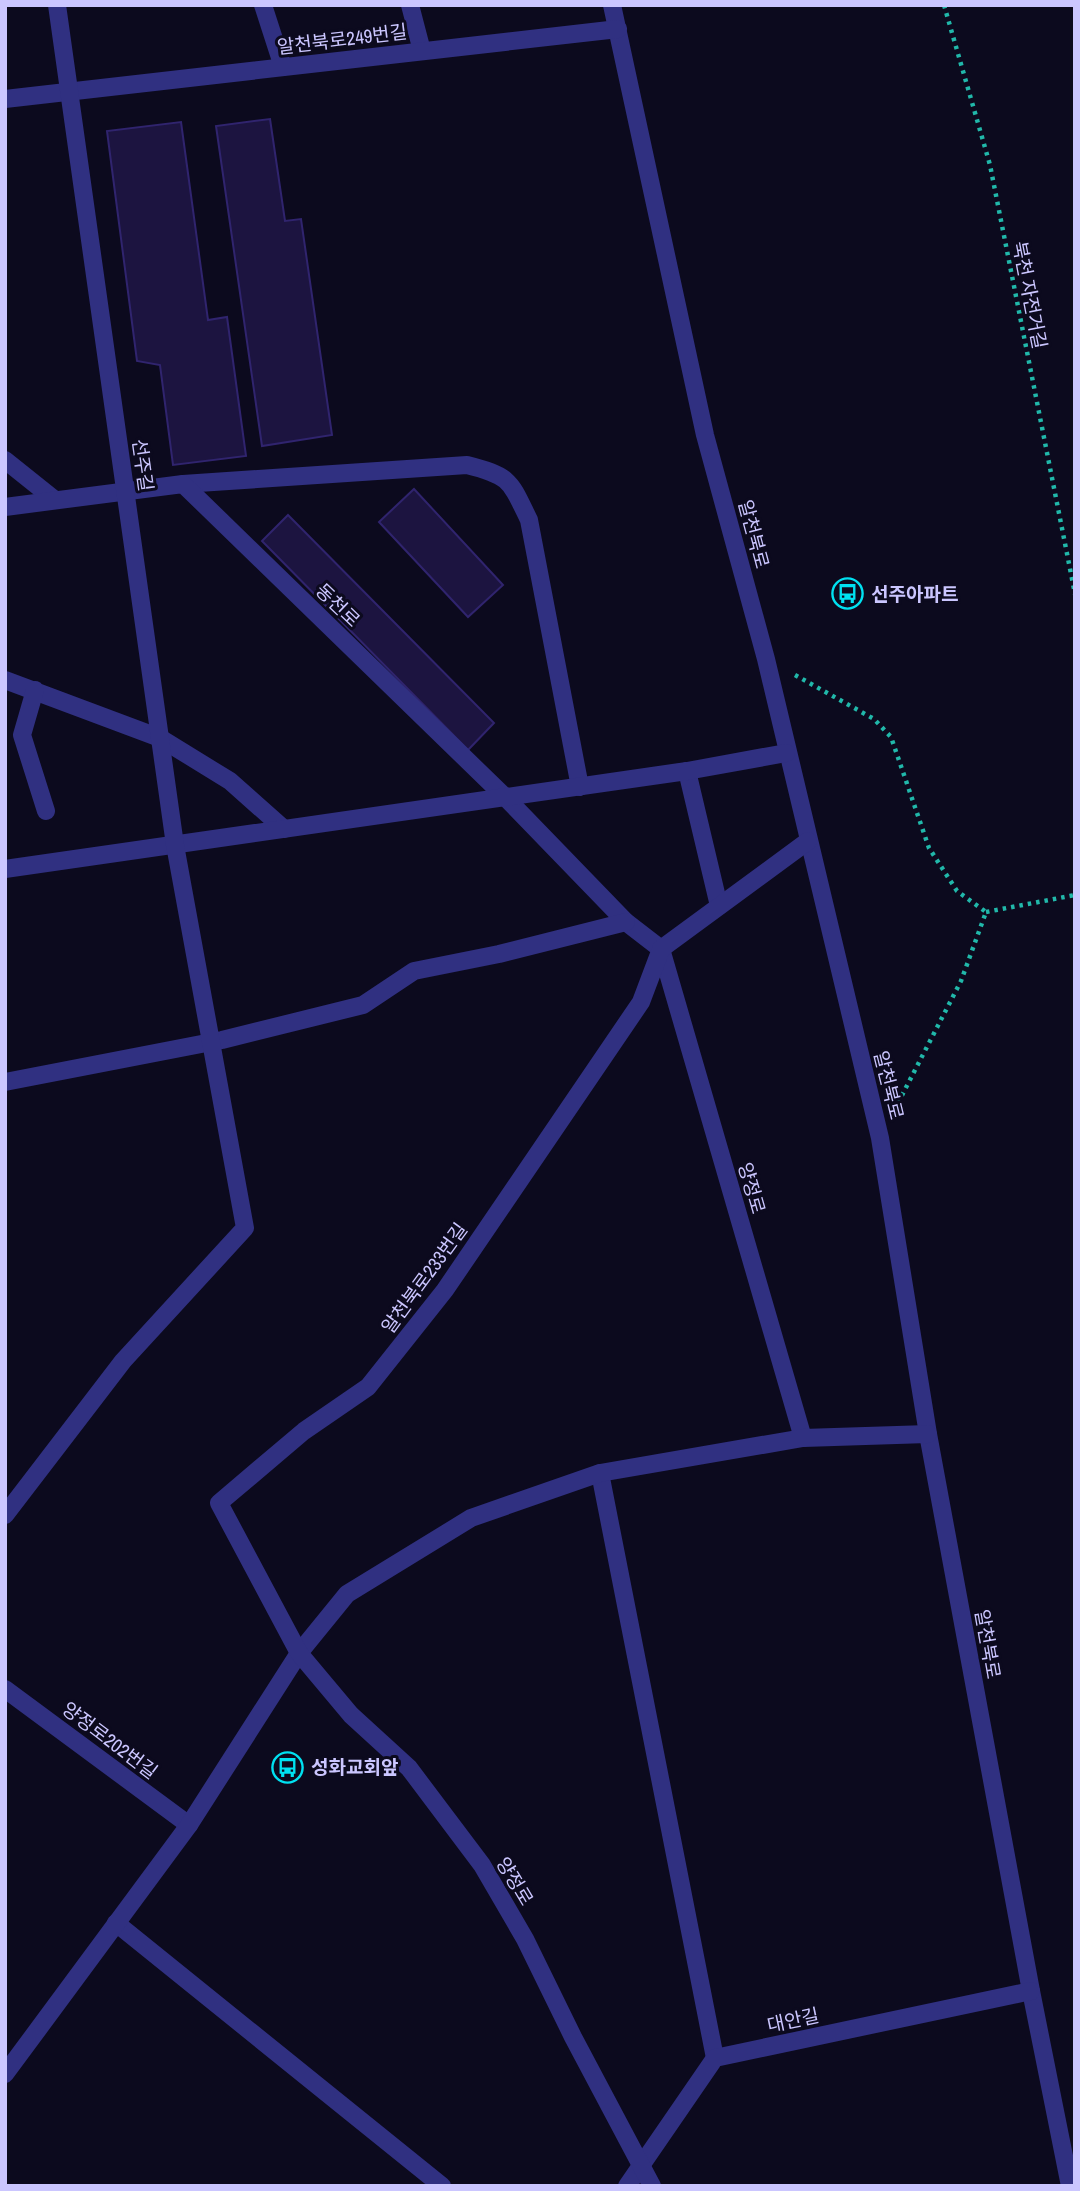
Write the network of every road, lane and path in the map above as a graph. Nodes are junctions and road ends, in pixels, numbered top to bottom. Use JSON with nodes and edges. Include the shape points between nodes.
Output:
{"nodes":[{"id":1,"x":57,"y":5,"type":"edge"},
{"id":2,"x":263,"y":5,"type":"edge"},
{"id":3,"x":410,"y":5,"type":"edge"},
{"id":4,"x":612,"y":5,"type":"edge"},
{"id":5,"x":944,"y":5,"type":"edge"},
{"id":6,"x":618,"y":29,"type":"junction"},
{"id":7,"x":422,"y":51,"type":"junction"},
{"id":8,"x":283,"y":67,"type":"junction"},
{"id":9,"x":69,"y":91,"type":"junction"},
{"id":10,"x":5,"y":99,"type":"edge"},
{"id":11,"x":5,"y":460,"type":"edge"},
{"id":12,"x":183,"y":484,"type":"junction"},
{"id":13,"x":125,"y":490,"type":"junction"},
{"id":14,"x":55,"y":500,"type":"junction"},
{"id":15,"x":5,"y":507,"type":"edge"},
{"id":16,"x":1075,"y":594,"type":"edge"},
{"id":17,"x":766,"y":659,"type":"junction"},
{"id":18,"x":5,"y":680,"type":"edge"},
{"id":19,"x":35,"y":690,"type":"junction"},
{"id":20,"x":160,"y":738,"type":"junction"},
{"id":21,"x":786,"y":752,"type":"junction"},
{"id":22,"x":687,"y":771,"type":"junction"},
{"id":23,"x":580,"y":787,"type":"junction"},
{"id":24,"x":505,"y":797,"type":"junction"},
{"id":25,"x":47,"y":811,"type":"dead end"},
{"id":26,"x":284,"y":829,"type":"junction"},
{"id":27,"x":808,"y":841,"type":"junction"},
{"id":28,"x":175,"y":845,"type":"junction"},
{"id":29,"x":5,"y":869,"type":"edge"},
{"id":30,"x":1075,"y":895,"type":"edge"},
{"id":31,"x":719,"y":906,"type":"junction"},
{"id":32,"x":986,"y":912,"type":"junction"},
{"id":33,"x":626,"y":922,"type":"junction"},
{"id":34,"x":661,"y":949,"type":"junction"},
{"id":35,"x":210,"y":1042,"type":"junction"},
{"id":36,"x":5,"y":1082,"type":"edge"},
{"id":37,"x":880,"y":1138,"type":"junction"},
{"id":38,"x":928,"y":1434,"type":"junction"},
{"id":39,"x":803,"y":1438,"type":"junction"},
{"id":40,"x":600,"y":1474,"type":"junction"},
{"id":41,"x":5,"y":1515,"type":"edge"},
{"id":42,"x":299,"y":1653,"type":"junction"},
{"id":43,"x":5,"y":1689,"type":"edge"},
{"id":44,"x":189,"y":1825,"type":"junction"},
{"id":45,"x":116,"y":1923,"type":"junction"},
{"id":46,"x":1031,"y":1991,"type":"junction"},
{"id":47,"x":715,"y":2058,"type":"junction"},
{"id":48,"x":5,"y":2074,"type":"edge"},
{"id":49,"x":641,"y":2166,"type":"junction"},
{"id":50,"x":442,"y":2186,"type":"edge"},
{"id":51,"x":627,"y":2186,"type":"edge"},
{"id":52,"x":652,"y":2186,"type":"edge"},
{"id":53,"x":1070,"y":2186,"type":"edge"}],
"edges":[{"from":1,"to":9,"type":"street"},
{"from":2,"to":8,"type":"street"},
{"from":3,"to":7,"type":"street"},
{"from":4,"to":6,"type":"street","name":"알천북로"},
{"from":5,"to":16,"type":"path","name":"북천 자전거길","via":[[990,165]]},
{"from":6,"to":7,"type":"street","name":"알천북로249번길"},
{"from":6,"to":17,"type":"street","name":"알천북로","via":[[705,435]]},
{"from":7,"to":8,"type":"street","name":"알천북로249번길"},
{"from":8,"to":9,"type":"street","name":"알천북로249번길"},
{"from":9,"to":10,"type":"street","name":"알천북로249번길"},
{"from":9,"to":13,"type":"street","name":"선주길"},
{"from":11,"to":14,"type":"street"},
{"from":12,"to":13,"type":"street"},
{"from":12,"to":23,"type":"street","via":[[467,465],[497,473],[513,487],[528,520]]},
{"from":12,"to":24,"type":"street","name":"동천로"},
{"from":13,"to":14,"type":"street"},
{"from":13,"to":20,"type":"street","name":"선주길"},
{"from":14,"to":15,"type":"street"},
{"from":17,"to":21,"type":"street","name":"알천북로"},
{"from":17,"to":32,"type":"path","via":[[874,719],[891,737],[929,848],[957,891]]},
{"from":18,"to":19,"type":"street"},
{"from":19,"to":20,"type":"street"},
{"from":19,"to":25,"type":"street","via":[[22,735]]},
{"from":20,"to":26,"type":"street","via":[[230,781]]},
{"from":20,"to":28,"type":"street","name":"선주길"},
{"from":21,"to":22,"type":"street"},
{"from":21,"to":27,"type":"street","name":"알천북로"},
{"from":22,"to":23,"type":"street"},
{"from":22,"to":31,"type":"street"},
{"from":23,"to":24,"type":"street"},
{"from":24,"to":26,"type":"street"},
{"from":24,"to":33,"type":"street","name":"동천로"},
{"from":26,"to":28,"type":"street"},
{"from":27,"to":31,"type":"street"},
{"from":27,"to":37,"type":"street","name":"알천북로"},
{"from":28,"to":29,"type":"street"},
{"from":28,"to":35,"type":"street","name":"선주길"},
{"from":30,"to":32,"type":"path"},
{"from":31,"to":34,"type":"street"},
{"from":32,"to":37,"type":"path","via":[[961,981]]},
{"from":33,"to":34,"type":"street","name":"동천로"},
{"from":33,"to":35,"type":"street","via":[[414,971],[363,1005]]},
{"from":34,"to":39,"type":"street","name":"양정로"},
{"from":34,"to":42,"type":"street","name":"알천북로233번길","via":[[641,1002],[445,1290],[368,1387],[304,1431],[219,1503]]},
{"from":35,"to":36,"type":"street"},
{"from":35,"to":41,"type":"street","name":"선주길","via":[[245,1228],[122,1361]]},
{"from":37,"to":38,"type":"street","name":"알천북로"},
{"from":38,"to":39,"type":"street"},
{"from":38,"to":46,"type":"street","name":"알천북로"},
{"from":39,"to":40,"type":"street"},
{"from":40,"to":42,"type":"street","via":[[471,1518],[347,1594]]},
{"from":40,"to":47,"type":"street"},
{"from":42,"to":44,"type":"street"},
{"from":42,"to":49,"type":"street","name":"양정로","via":[[351,1715],[409,1768],[482,1865]]},
{"from":43,"to":44,"type":"street","name":"양정로202번길"},
{"from":44,"to":45,"type":"street"},
{"from":45,"to":48,"type":"street"},
{"from":45,"to":50,"type":"street"},
{"from":46,"to":47,"type":"street","name":"대안길"},
{"from":46,"to":53,"type":"street","name":"알천북로"},
{"from":47,"to":49,"type":"street"},
{"from":49,"to":51,"type":"street"},
{"from":49,"to":52,"type":"street","name":"양정로"}]}
